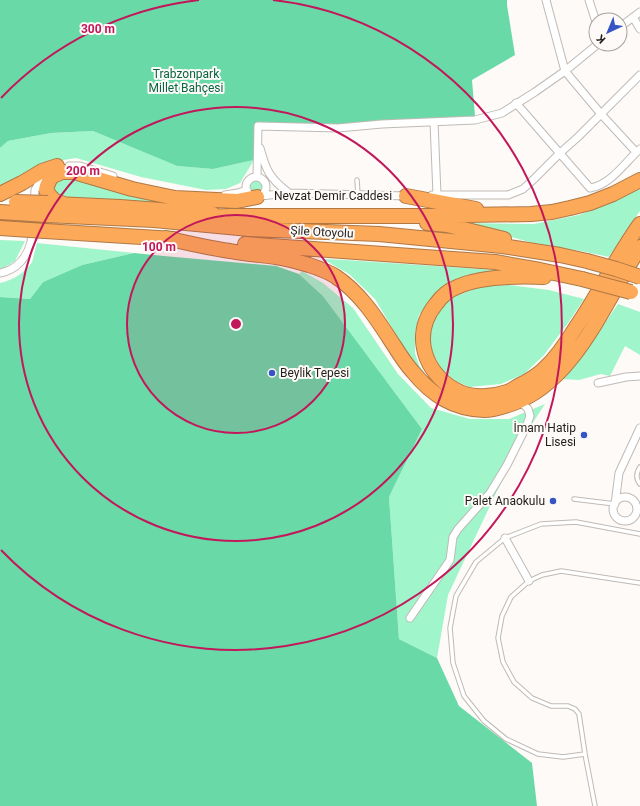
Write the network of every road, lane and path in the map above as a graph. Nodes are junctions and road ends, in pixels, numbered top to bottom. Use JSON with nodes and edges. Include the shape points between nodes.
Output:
{"nodes":[{"id":1,"x":546,"y":0,"type":"edge"},
{"id":2,"x":589,"y":0,"type":"edge"},
{"id":3,"x":593,"y":12,"type":"edge"},
{"id":4,"x":640,"y":12,"type":"edge"},
{"id":5,"x":633,"y":17,"type":"junction"},
{"id":6,"x":628,"y":21,"type":"edge"},
{"id":7,"x":640,"y":29,"type":"edge"},
{"id":8,"x":588,"y":52,"type":"edge"},
{"id":9,"x":564,"y":71,"type":"junction"},
{"id":10,"x":640,"y":75,"type":"edge"},
{"id":11,"x":516,"y":103,"type":"junction"},
{"id":12,"x":601,"y":114,"type":"junction"},
{"id":13,"x":434,"y":122,"type":"junction"},
{"id":14,"x":258,"y":140,"type":"junction"},
{"id":15,"x":638,"y":151,"type":"edge"},
{"id":16,"x":560,"y":153,"type":"junction"},
{"id":17,"x":58,"y":166,"type":"junction"},
{"id":18,"x":260,"y":178,"type":"junction"},
{"id":19,"x":357,"y":180,"type":"dead end"},
{"id":20,"x":640,"y":180,"type":"edge"},
{"id":21,"x":289,"y":193,"type":"junction"},
{"id":22,"x":0,"y":194,"type":"edge"},
{"id":23,"x":255,"y":194,"type":"junction"},
{"id":24,"x":358,"y":195,"type":"junction"},
{"id":25,"x":437,"y":195,"type":"junction"},
{"id":26,"x":406,"y":196,"type":"junction"},
{"id":27,"x":0,"y":202,"type":"edge"},
{"id":28,"x":64,"y":204,"type":"junction"},
{"id":29,"x":16,"y":207,"type":"junction"},
{"id":30,"x":47,"y":209,"type":"junction"},
{"id":31,"x":0,"y":212,"type":"edge"},
{"id":32,"x":370,"y":215,"type":"junction"},
{"id":33,"x":506,"y":215,"type":"junction"},
{"id":34,"x":231,"y":216,"type":"junction"},
{"id":35,"x":154,"y":220,"type":"junction"},
{"id":36,"x":640,"y":224,"type":"edge"},
{"id":37,"x":0,"y":228,"type":"edge"},
{"id":38,"x":166,"y":238,"type":"junction"},
{"id":39,"x":640,"y":247,"type":"edge"},
{"id":40,"x":560,"y":255,"type":"junction"},
{"id":41,"x":0,"y":273,"type":"edge"},
{"id":42,"x":640,"y":277,"type":"edge"},
{"id":43,"x":582,"y":279,"type":"junction"},
{"id":44,"x":636,"y":294,"type":"edge"},
{"id":45,"x":640,"y":376,"type":"edge"},
{"id":46,"x":598,"y":383,"type":"dead end"},
{"id":47,"x":520,"y":402,"type":"junction"},
{"id":48,"x":640,"y":428,"type":"edge"},
{"id":49,"x":640,"y":467,"type":"edge"},
{"id":50,"x":640,"y":484,"type":"edge"},
{"id":51,"x":574,"y":499,"type":"dead end"},
{"id":52,"x":615,"y":504,"type":"joint"},
{"id":53,"x":640,"y":534,"type":"edge"},
{"id":54,"x":505,"y":538,"type":"junction"},
{"id":55,"x":529,"y":581,"type":"junction"},
{"id":56,"x":640,"y":582,"type":"edge"},
{"id":57,"x":410,"y":618,"type":"dead end"},
{"id":58,"x":585,"y":754,"type":"junction"},
{"id":59,"x":595,"y":806,"type":"edge"}],
"edges":[{"from":1,"to":9,"type":"street"},
{"from":2,"to":3,"type":"street"},
{"from":4,"to":5,"type":"street"},
{"from":5,"to":6,"type":"street"},
{"from":5,"to":7,"type":"street"},
{"from":8,"to":9,"type":"street"},
{"from":9,"to":11,"type":"street"},
{"from":9,"to":12,"type":"street"},
{"from":10,"to":12,"type":"street","name":"Nevzat Demir Caddesi"},
{"from":11,"to":13,"type":"street","via":[[502,112],[475,120]]},
{"from":11,"to":16,"type":"street"},
{"from":12,"to":15,"type":"street"},
{"from":12,"to":16,"type":"street","name":"Nevzat Demir Caddesi"},
{"from":13,"to":14,"type":"street","via":[[338,128],[258,126]]},
{"from":13,"to":25,"type":"street"},
{"from":14,"to":18,"type":"street"},
{"from":14,"to":21,"type":"street","via":[[269,174]]},
{"from":15,"to":16,"type":"street","via":[[612,177],[598,187],[590,188]]},
{"from":16,"to":25,"type":"street","name":"Nevzat Demir Caddesi","via":[[523,189],[508,195]]},
{"from":17,"to":22,"type":"highway","via":[[42,171]]},
{"from":17,"to":23,"type":"street","name":"Nevzat Demir Caddesi","via":[[80,166],[152,189],[189,194]]},
{"from":17,"to":41,"type":"street","via":[[44,174],[35,190],[30,242],[26,255],[14,268]]},
{"from":18,"to":21,"type":"street"},
{"from":18,"to":23,"type":"street","via":[[267,185],[266,189],[263,194]]},
{"from":18,"to":23,"type":"street","via":[[248,180],[246,187]]},
{"from":19,"to":24,"type":"lane"},
{"from":20,"to":33,"type":"highway","via":[[613,194],[581,205],[552,212]]},
{"from":21,"to":23,"type":"street","name":"Nevzat Demir Caddesi"},
{"from":21,"to":24,"type":"street","name":"Nevzat Demir Caddesi"},
{"from":23,"to":28,"type":"highway","via":[[237,201],[175,198],[132,189],[74,172],[62,172],[50,179],[46,190],[55,200]]},
{"from":24,"to":26,"type":"street","name":"Nevzat Demir Caddesi"},
{"from":25,"to":26,"type":"street","name":"Nevzat Demir Caddesi"},
{"from":26,"to":33,"type":"highway"},
{"from":27,"to":29,"type":"highway"},
{"from":28,"to":30,"type":"highway"},
{"from":28,"to":34,"type":"highway","via":[[120,206]]},
{"from":29,"to":30,"type":"highway","name":"Şile Otoyolu","bridge":true},
{"from":29,"to":31,"type":"highway","name":"Şile Otoyolu"},
{"from":30,"to":35,"type":"highway","name":"Şile Otoyolu"},
{"from":32,"to":33,"type":"highway"},
{"from":32,"to":34,"type":"highway"},
{"from":32,"to":40,"type":"highway","via":[[447,226]]},
{"from":34,"to":35,"type":"highway"},
{"from":35,"to":40,"type":"highway","name":"Şile Otoyolu","via":[[249,228],[379,234],[502,246]]},
{"from":36,"to":43,"type":"highway","via":[[568,340],[555,357],[532,378],[507,392],[472,396],[456,391],[442,381],[426,358],[423,342],[428,318],[439,300],[455,287],[494,278]]},
{"from":37,"to":38,"type":"highway","name":"Şile Otoyolu","bridge":true},
{"from":38,"to":43,"type":"highway","name":"Şile Otoyolu","via":[[495,262]]},
{"from":38,"to":47,"type":"highway","via":[[231,252],[297,261],[334,275],[358,296],[412,371],[426,387],[442,399],[457,406],[490,410]]},
{"from":39,"to":47,"type":"highway","via":[[581,346],[568,363],[538,392]]},
{"from":40,"to":42,"type":"highway","name":"Şile Otoyolu","bridge":true},
{"from":43,"to":44,"type":"highway","name":"Şile Otoyolu","bridge":true},
{"from":45,"to":46,"type":"street"},
{"from":47,"to":57,"type":"street","via":[[530,416],[507,465],[490,493],[458,529],[453,537],[450,560]]},
{"from":48,"to":52,"type":"street","via":[[619,473]]},
{"from":49,"to":50,"type":"lane","via":[[637,474]]},
{"from":51,"to":52,"type":"lane"},
{"from":53,"to":54,"type":"lane","via":[[576,522],[541,524]]},
{"from":54,"to":55,"type":"street"},
{"from":54,"to":58,"type":"lane","via":[[476,562],[456,596],[450,628],[452,663],[464,696],[484,721],[506,739],[538,754],[563,757]]},
{"from":55,"to":56,"type":"lane","via":[[561,571]]},
{"from":55,"to":58,"type":"lane","via":[[511,597],[502,616],[498,638],[503,662],[514,682],[532,698],[552,706],[568,706],[575,709],[579,714]]},
{"from":58,"to":59,"type":"lane"}]}
